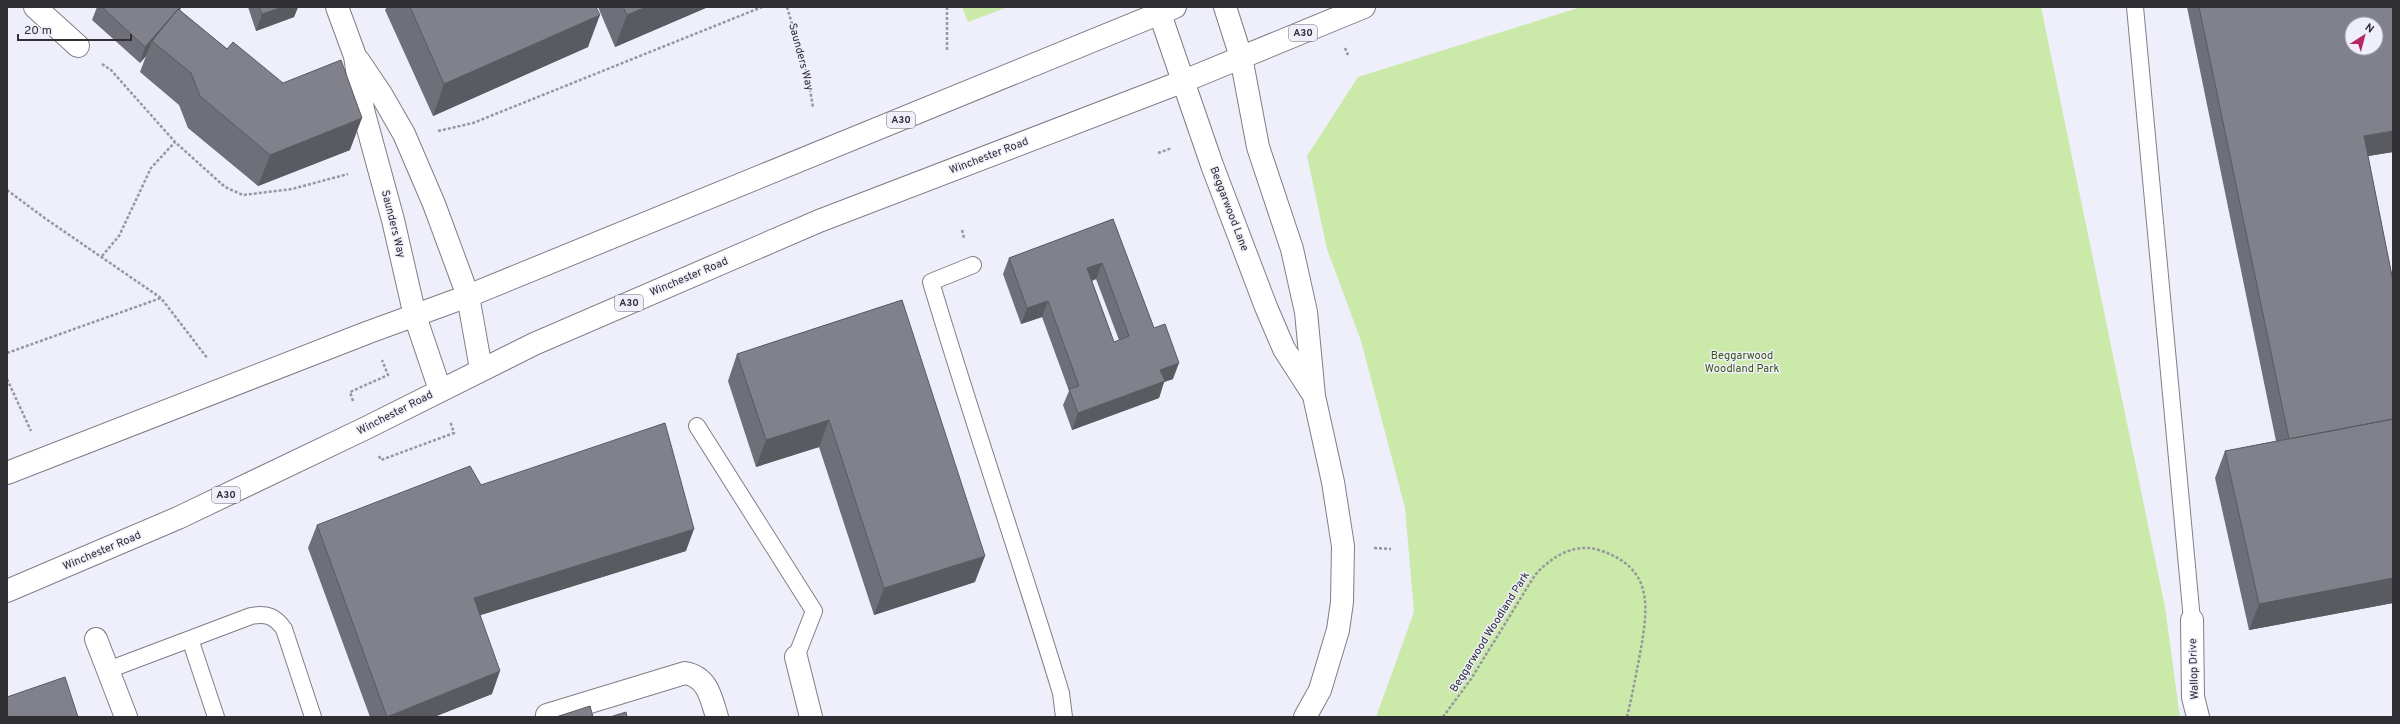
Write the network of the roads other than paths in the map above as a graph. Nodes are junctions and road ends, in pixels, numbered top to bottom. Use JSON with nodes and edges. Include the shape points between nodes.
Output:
{"nodes":[{"id":1,"x":35,"y":7,"type":"edge"},
{"id":2,"x":337,"y":7,"type":"edge"},
{"id":3,"x":1225,"y":7,"type":"edge"},
{"id":4,"x":1364,"y":7,"type":"edge"},
{"id":5,"x":2135,"y":7,"type":"edge"},
{"id":6,"x":1167,"y":10,"type":"edge"},
{"id":7,"x":78,"y":46,"type":"road end"},
{"id":8,"x":355,"y":56,"type":"junction"},
{"id":9,"x":1241,"y":57,"type":"junction"},
{"id":10,"x":1184,"y":81,"type":"junction"},
{"id":11,"x":974,"y":264,"type":"dead end"},
{"id":12,"x":468,"y":296,"type":"junction"},
{"id":13,"x":415,"y":316,"type":"junction"},
{"id":14,"x":481,"y":369,"type":"junction"},
{"id":15,"x":440,"y":390,"type":"junction"},
{"id":16,"x":1314,"y":396,"type":"junction"},
{"id":17,"x":697,"y":426,"type":"dead end"},
{"id":18,"x":7,"y":473,"type":"edge"},
{"id":19,"x":7,"y":591,"type":"edge"},
{"id":20,"x":2192,"y":620,"type":"joint"},
{"id":21,"x":96,"y":639,"type":"dead end"},
{"id":22,"x":190,"y":639,"type":"junction"},
{"id":23,"x":796,"y":657,"type":"joint"},
{"id":24,"x":108,"y":670,"type":"junction"},
{"id":25,"x":547,"y":715,"type":"dead end"},
{"id":26,"x":126,"y":717,"type":"edge"},
{"id":27,"x":216,"y":717,"type":"edge"},
{"id":28,"x":313,"y":717,"type":"edge"},
{"id":29,"x":717,"y":717,"type":"edge"},
{"id":30,"x":811,"y":717,"type":"edge"},
{"id":31,"x":1064,"y":717,"type":"edge"},
{"id":32,"x":1305,"y":717,"type":"edge"},
{"id":33,"x":2198,"y":717,"type":"edge"}],
"edges":[{"from":1,"to":7,"type":"main road"},
{"from":2,"to":8,"type":"main road","name":"Saunders Way"},
{"from":3,"to":9,"type":"main road","name":"Beggarwood Lane"},
{"from":4,"to":9,"type":"main road","name":"Winchester Road","number":"A30"},
{"from":5,"to":20,"type":"lane"},
{"from":6,"to":10,"type":"main road","name":"Beggarwood Lane"},
{"from":6,"to":12,"type":"main road","number":"A30"},
{"from":8,"to":12,"type":"main road","name":"Saunders Way","via":[[382,94],[404,134],[434,204]]},
{"from":8,"to":13,"type":"main road","name":"Saunders Way","via":[[363,110],[390,208]]},
{"from":9,"to":10,"type":"main road","name":"Winchester Road","number":"A30"},
{"from":9,"to":16,"type":"main road","name":"Beggarwood Lane","via":[[1258,146],[1292,249],[1306,312]]},
{"from":10,"to":14,"type":"main road","name":"Winchester Road","number":"A30","via":[[819,221]]},
{"from":10,"to":16,"type":"main road","name":"Beggarwood Lane","via":[[1212,165],[1269,314],[1284,349]]},
{"from":11,"to":31,"type":"lane","via":[[931,282],[963,391],[1061,693]]},
{"from":12,"to":13,"type":"main road","number":"A30"},
{"from":12,"to":14,"type":"main road","name":"Saunders Way"},
{"from":13,"to":15,"type":"main road","name":"Saunders Way"},
{"from":13,"to":18,"type":"main road","number":"A30"},
{"from":14,"to":15,"type":"main road","name":"Winchester Road","number":"A30"},
{"from":15,"to":19,"type":"main road","name":"Winchester Road","number":"A30","via":[[178,518]]},
{"from":16,"to":32,"type":"main road","name":"Beggarwood Lane","via":[[1339,515],[1344,576],[1338,630],[1320,690]]},
{"from":17,"to":23,"type":"lane","via":[[814,611]]},
{"from":20,"to":33,"type":"main road","name":"Wallop Drive","via":[[2193,697]]},
{"from":21,"to":24,"type":"main road"},
{"from":22,"to":24,"type":"lane"},
{"from":22,"to":27,"type":"lane"},
{"from":22,"to":28,"type":"lane","via":[[261,614],[278,620],[287,637]]},
{"from":23,"to":30,"type":"main road"},
{"from":24,"to":26,"type":"main road"},
{"from":25,"to":29,"type":"main road","via":[[685,673],[693,674],[708,687]]}]}
